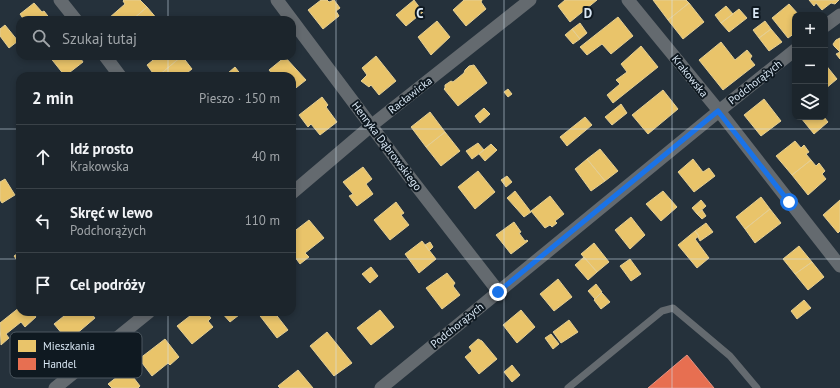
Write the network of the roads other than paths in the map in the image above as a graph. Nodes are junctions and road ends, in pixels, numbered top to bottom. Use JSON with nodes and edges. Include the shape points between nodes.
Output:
{"nodes":[{"id":1,"x":60,"y":0,"type":"edge"},
{"id":2,"x":277,"y":0,"type":"edge"},
{"id":3,"x":530,"y":0,"type":"edge"},
{"id":4,"x":628,"y":0,"type":"edge"},
{"id":5,"x":840,"y":14,"type":"edge"},
{"id":6,"x":73,"y":16,"type":"edge"},
{"id":7,"x":289,"y":16,"type":"edge"},
{"id":8,"x":828,"y":24,"type":"edge"},
{"id":9,"x":296,"y":25,"type":"edge"},
{"id":10,"x":792,"y":52,"type":"edge"},
{"id":11,"x":107,"y":60,"type":"edge"},
{"id":12,"x":117,"y":72,"type":"edge"},
{"id":13,"x":718,"y":111,"type":"junction"},
{"id":14,"x":372,"y":125,"type":"junction"},
{"id":15,"x":296,"y":190,"type":"edge"},
{"id":16,"x":840,"y":266,"type":"edge"},
{"id":17,"x":498,"y":292,"type":"junction"},
{"id":18,"x":144,"y":316,"type":"edge"},
{"id":19,"x":124,"y":332,"type":"edge"},
{"id":20,"x":67,"y":378,"type":"edge"},
{"id":21,"x":55,"y":388,"type":"edge"},
{"id":22,"x":381,"y":388,"type":"edge"},
{"id":23,"x":568,"y":388,"type":"edge"},
{"id":24,"x":758,"y":388,"type":"edge"}],
"edges":[{"from":1,"to":6,"type":"street"},
{"from":2,"to":7,"type":"street","name":"Henryka Dąbrowskiego"},
{"from":3,"to":14,"type":"street","name":"Racławicka"},
{"from":4,"to":13,"type":"street","name":"Krakowska"},
{"from":5,"to":8,"type":"street"},
{"from":9,"to":14,"type":"street","name":"Henryka Dąbrowskiego"},
{"from":10,"to":13,"type":"street","name":"Podchorążych"},
{"from":11,"to":12,"type":"street"},
{"from":13,"to":16,"type":"street","name":"Krakowska"},
{"from":13,"to":17,"type":"street","name":"Podchorążych"},
{"from":14,"to":15,"type":"street","name":"Racławicka"},
{"from":14,"to":17,"type":"street","name":"Henryka Dąbrowskiego"},
{"from":17,"to":22,"type":"street","name":"Podchorążych"},
{"from":18,"to":19,"type":"street"},
{"from":20,"to":21,"type":"street"},
{"from":23,"to":24,"type":"lane","via":[[662,311],[673,308],[730,356]]}]}
